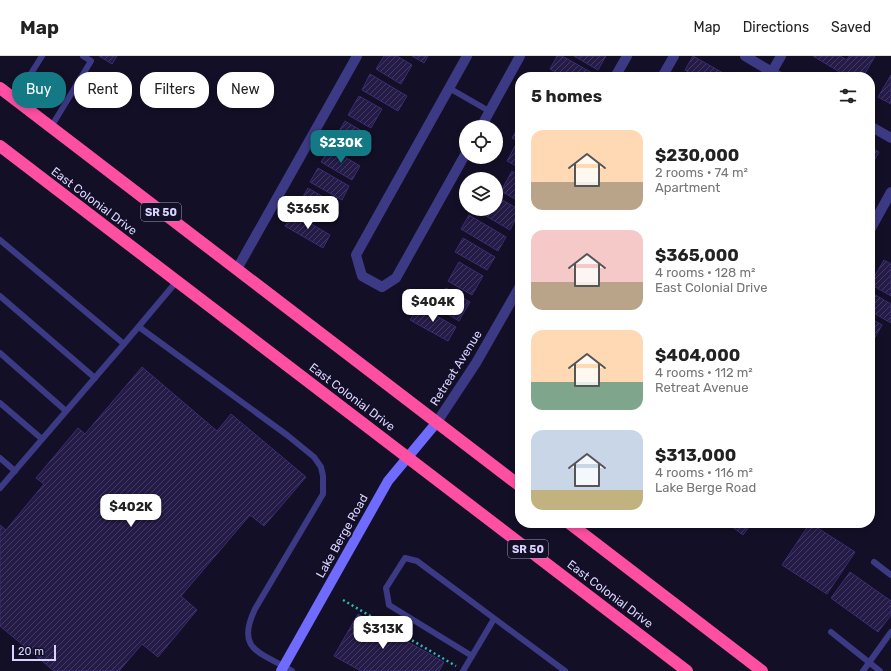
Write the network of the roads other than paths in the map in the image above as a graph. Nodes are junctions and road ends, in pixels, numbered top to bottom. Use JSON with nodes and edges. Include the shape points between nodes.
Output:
{"nodes":[{"id":1,"x":42,"y":56,"type":"edge"},
{"id":2,"x":83,"y":56,"type":"edge"},
{"id":3,"x":357,"y":56,"type":"edge"},
{"id":4,"x":467,"y":56,"type":"edge"},
{"id":5,"x":520,"y":56,"type":"edge"},
{"id":6,"x":627,"y":56,"type":"edge"},
{"id":7,"x":674,"y":56,"type":"edge"},
{"id":8,"x":745,"y":56,"type":"edge"},
{"id":9,"x":781,"y":56,"type":"edge"},
{"id":10,"x":32,"y":72,"type":"edge"},
{"id":11,"x":618,"y":72,"type":"edge"},
{"id":12,"x":665,"y":72,"type":"edge"},
{"id":13,"x":768,"y":72,"type":"edge"},
{"id":14,"x":775,"y":72,"type":"edge"},
{"id":15,"x":0,"y":88,"type":"edge"},
{"id":16,"x":449,"y":88,"type":"junction"},
{"id":17,"x":12,"y":97,"type":"edge"},
{"id":18,"x":27,"y":108,"type":"edge"},
{"id":19,"x":489,"y":111,"type":"junction"},
{"id":20,"x":484,"y":120,"type":"edge"},
{"id":21,"x":51,"y":127,"type":"junction"},
{"id":22,"x":875,"y":129,"type":"edge"},
{"id":23,"x":891,"y":138,"type":"edge"},
{"id":24,"x":0,"y":146,"type":"edge"},
{"id":25,"x":460,"y":164,"type":"edge"},
{"id":26,"x":891,"y":192,"type":"edge"},
{"id":27,"x":875,"y":221,"type":"edge"},
{"id":28,"x":0,"y":240,"type":"edge"},
{"id":29,"x":237,"y":269,"type":"junction"},
{"id":30,"x":177,"y":281,"type":"junction"},
{"id":31,"x":515,"y":295,"type":"edge"},
{"id":32,"x":0,"y":296,"type":"edge"},
{"id":33,"x":139,"y":327,"type":"junction"},
{"id":34,"x":124,"y":344,"type":"junction"},
{"id":35,"x":0,"y":353,"type":"edge"},
{"id":36,"x":95,"y":378,"type":"junction"},
{"id":37,"x":0,"y":403,"type":"edge"},
{"id":38,"x":66,"y":411,"type":"junction"},
{"id":39,"x":437,"y":422,"type":"junction"},
{"id":40,"x":42,"y":439,"type":"junction"},
{"id":41,"x":408,"y":457,"type":"junction"},
{"id":42,"x":0,"y":458,"type":"edge"},
{"id":43,"x":15,"y":471,"type":"junction"},
{"id":44,"x":515,"y":482,"type":"edge"},
{"id":45,"x":0,"y":488,"type":"edge"},
{"id":46,"x":576,"y":528,"type":"edge"},
{"id":47,"x":874,"y":562,"type":"dead end"},
{"id":48,"x":891,"y":575,"type":"edge"},
{"id":49,"x":494,"y":619,"type":"junction"},
{"id":50,"x":831,"y":632,"type":"dead end"},
{"id":51,"x":891,"y":632,"type":"edge"},
{"id":52,"x":472,"y":656,"type":"junction"},
{"id":53,"x":869,"y":662,"type":"junction"},
{"id":54,"x":286,"y":669,"type":"edge"},
{"id":55,"x":463,"y":670,"type":"edge"},
{"id":56,"x":565,"y":671,"type":"edge"},
{"id":57,"x":687,"y":671,"type":"edge"},
{"id":58,"x":762,"y":671,"type":"edge"},
{"id":59,"x":863,"y":671,"type":"edge"},
{"id":60,"x":880,"y":671,"type":"edge"}],
"edges":[{"from":1,"to":10,"type":"lane"},
{"from":2,"to":21,"type":"lane","via":[[91,61]]},
{"from":3,"to":29,"type":"street"},
{"from":4,"to":16,"type":"street"},
{"from":5,"to":19,"type":"street"},
{"from":6,"to":11,"type":"street"},
{"from":7,"to":12,"type":"street"},
{"from":8,"to":13,"type":"street"},
{"from":9,"to":14,"type":"street"},
{"from":15,"to":17,"type":"highway","number":"SR 50"},
{"from":16,"to":19,"type":"lane"},
{"from":16,"to":25,"type":"street","via":[[356,255],[362,276],[382,287],[396,278]]},
{"from":18,"to":21,"type":"highway","number":"SR 50"},
{"from":19,"to":20,"type":"street"},
{"from":21,"to":29,"type":"highway","number":"SR 50"},
{"from":22,"to":23,"type":"street"},
{"from":24,"to":30,"type":"highway","name":"East Colonial Drive","number":"SR 50"},
{"from":26,"to":27,"type":"street"},
{"from":28,"to":34,"type":"lane"},
{"from":29,"to":39,"type":"highway","number":"SR 50"},
{"from":30,"to":33,"type":"lane"},
{"from":30,"to":41,"type":"highway","name":"East Colonial Drive","number":"SR 50"},
{"from":31,"to":39,"type":"street","name":"Retreat Avenue","via":[[476,363]]},
{"from":32,"to":36,"type":"lane"},
{"from":33,"to":34,"type":"lane"},
{"from":33,"to":54,"type":"lane","via":[[287,435],[314,457],[321,467],[322,494],[255,608],[247,627],[250,645]]},
{"from":34,"to":36,"type":"lane"},
{"from":35,"to":38,"type":"lane"},
{"from":36,"to":38,"type":"lane"},
{"from":37,"to":40,"type":"lane"},
{"from":38,"to":40,"type":"lane"},
{"from":39,"to":41,"type":"street","name":"Lake Berge Road"},
{"from":39,"to":44,"type":"highway","number":"SR 50"},
{"from":40,"to":43,"type":"lane"},
{"from":41,"to":54,"type":"street","name":"Lake Berge Road","via":[[388,481]]},
{"from":41,"to":57,"type":"highway","name":"East Colonial Drive","number":"SR 50"},
{"from":42,"to":43,"type":"lane"},
{"from":43,"to":45,"type":"lane"},
{"from":46,"to":58,"type":"highway"},
{"from":47,"to":48,"type":"lane"},
{"from":49,"to":52,"type":"lane"},
{"from":49,"to":52,"type":"lane","via":[[417,561],[405,558],[386,588],[389,605]]},
{"from":49,"to":56,"type":"lane"},
{"from":50,"to":53,"type":"lane"},
{"from":51,"to":53,"type":"lane"},
{"from":52,"to":55,"type":"lane"},
{"from":53,"to":59,"type":"lane"},
{"from":53,"to":60,"type":"lane"}]}
